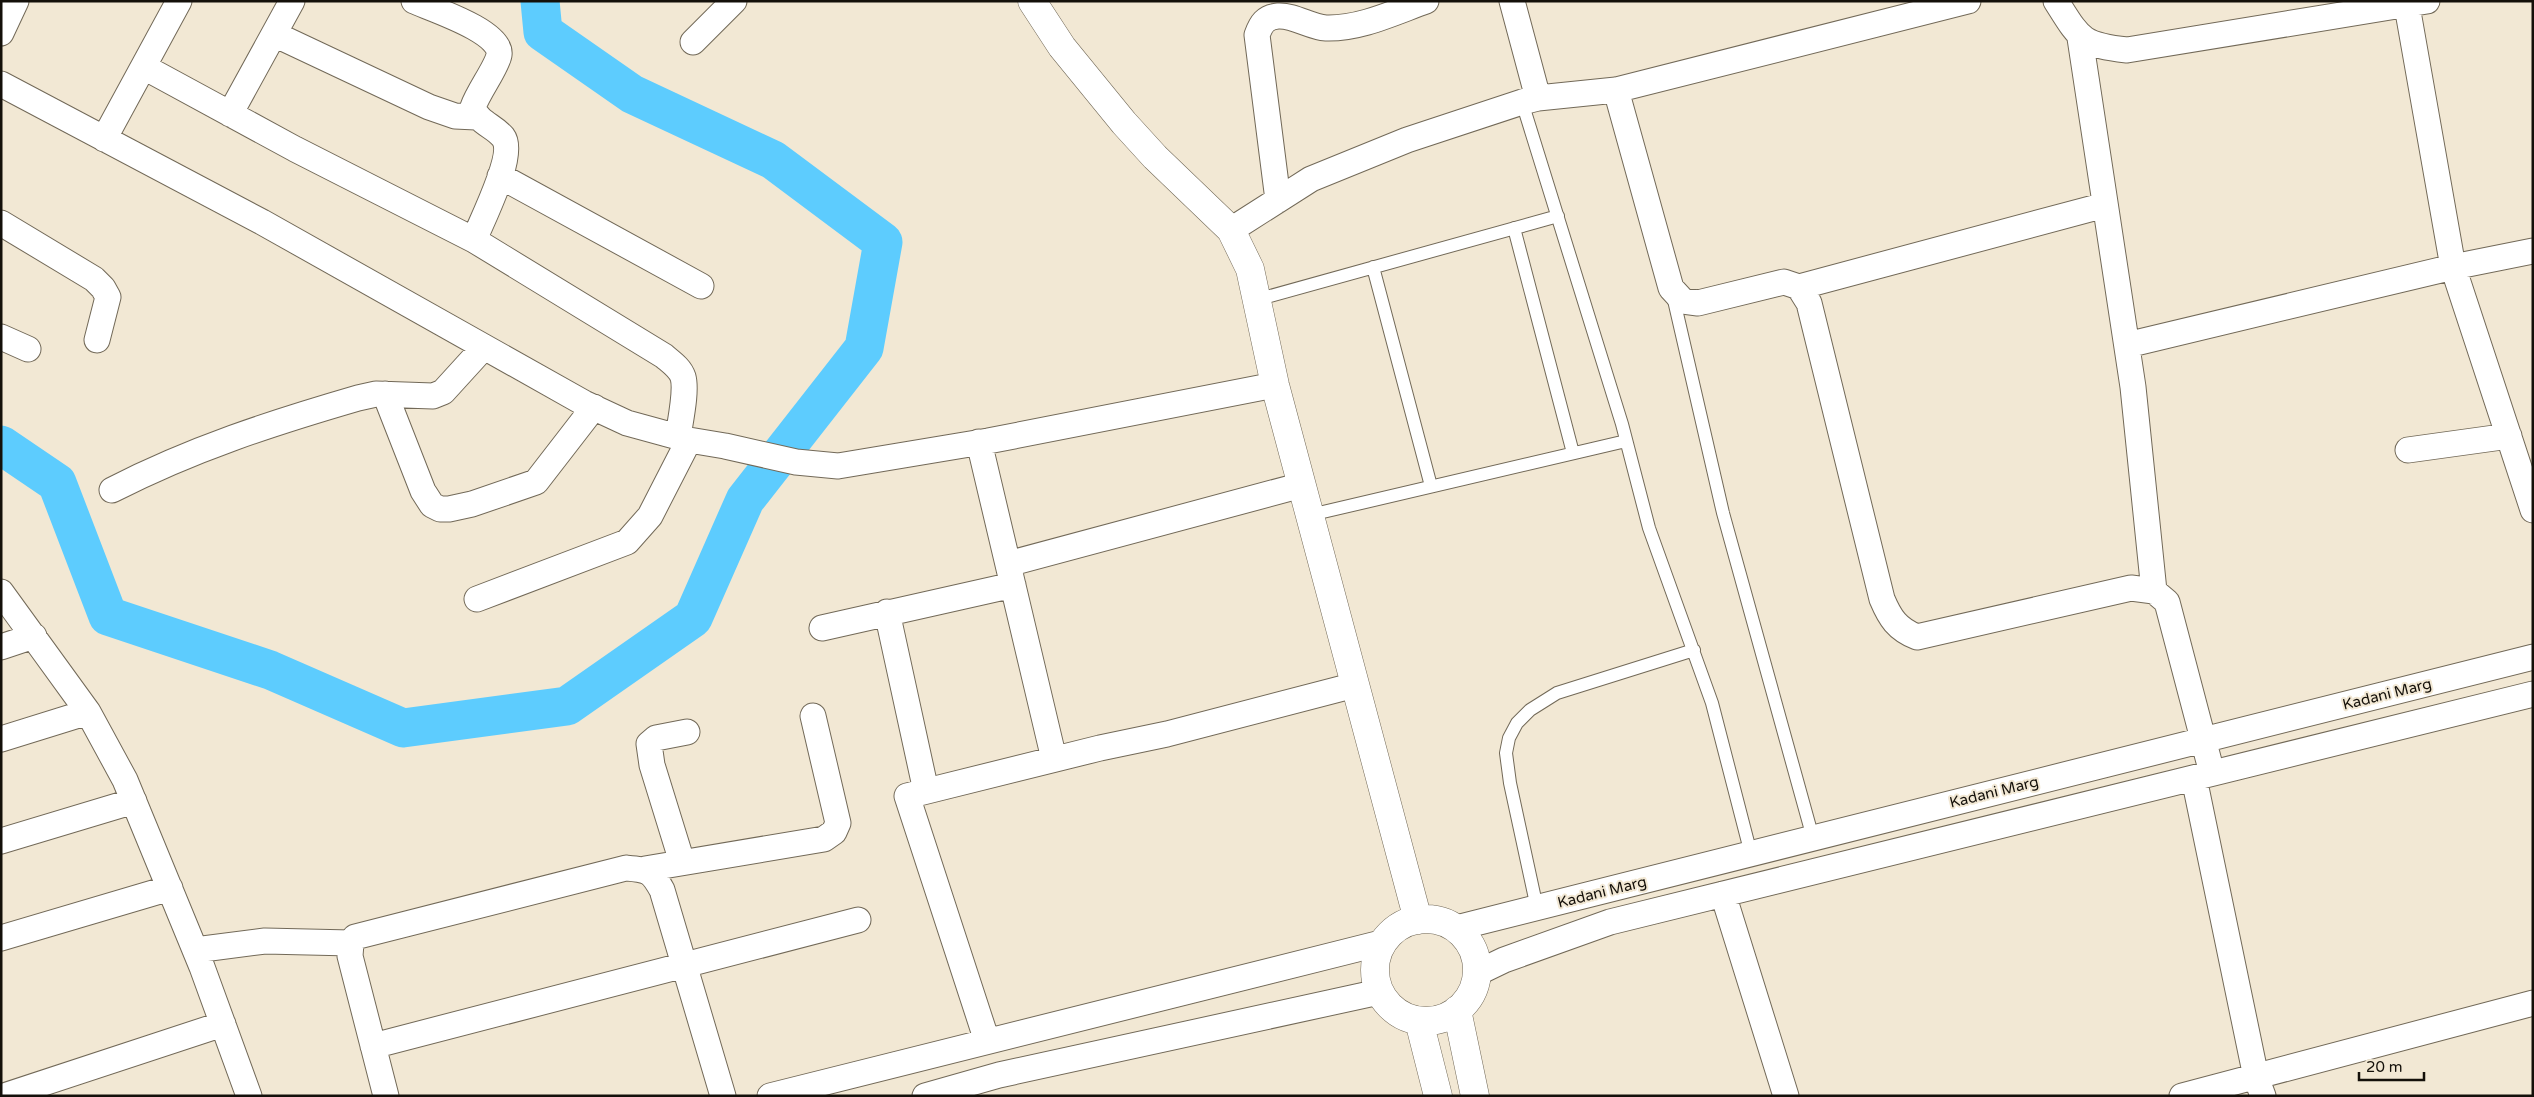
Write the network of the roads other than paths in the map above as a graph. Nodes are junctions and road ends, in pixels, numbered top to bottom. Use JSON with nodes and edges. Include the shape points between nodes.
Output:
{"nodes":[{"id":1,"x":16,"y":1,"type":"edge"},
{"id":2,"x":179,"y":1,"type":"edge"},
{"id":3,"x":292,"y":1,"type":"edge"},
{"id":4,"x":414,"y":1,"type":"edge"},
{"id":5,"x":734,"y":1,"type":"edge"},
{"id":6,"x":1032,"y":1,"type":"edge"},
{"id":7,"x":1426,"y":1,"type":"edge"},
{"id":8,"x":1512,"y":1,"type":"edge"},
{"id":9,"x":1968,"y":1,"type":"edge"},
{"id":10,"x":2056,"y":1,"type":"edge"},
{"id":11,"x":2417,"y":3,"type":"edge"},
{"id":12,"x":1,"y":33,"type":"edge"},
{"id":13,"x":274,"y":34,"type":"junction"},
{"id":14,"x":2080,"y":38,"type":"junction"},
{"id":15,"x":693,"y":42,"type":"dead end"},
{"id":16,"x":144,"y":67,"type":"junction"},
{"id":17,"x":1,"y":84,"type":"edge"},
{"id":18,"x":1616,"y":90,"type":"junction"},
{"id":19,"x":1530,"y":100,"type":"junction"},
{"id":20,"x":230,"y":114,"type":"junction"},
{"id":21,"x":476,"y":117,"type":"junction"},
{"id":22,"x":104,"y":139,"type":"junction"},
{"id":23,"x":500,"y":176,"type":"junction"},
{"id":24,"x":1278,"y":200,"type":"junction"},
{"id":25,"x":2105,"y":204,"type":"junction"},
{"id":26,"x":1558,"y":216,"type":"junction"},
{"id":27,"x":1,"y":224,"type":"edge"},
{"id":28,"x":1514,"y":228,"type":"junction"},
{"id":29,"x":1231,"y":230,"type":"junction"},
{"id":30,"x":474,"y":240,"type":"junction"},
{"id":31,"x":2533,"y":251,"type":"edge"},
{"id":32,"x":1373,"y":267,"type":"junction"},
{"id":33,"x":2453,"y":267,"type":"junction"},
{"id":34,"x":701,"y":286,"type":"dead end"},
{"id":35,"x":1799,"y":287,"type":"junction"},
{"id":36,"x":1671,"y":288,"type":"junction"},
{"id":37,"x":1256,"y":300,"type":"junction"},
{"id":38,"x":1,"y":336,"type":"edge"},
{"id":39,"x":97,"y":340,"type":"dead end"},
{"id":40,"x":2126,"y":345,"type":"junction"},
{"id":41,"x":484,"y":348,"type":"junction"},
{"id":42,"x":28,"y":349,"type":"dead end"},
{"id":43,"x":1275,"y":385,"type":"junction"},
{"id":44,"x":385,"y":394,"type":"junction"},
{"id":45,"x":594,"y":408,"type":"junction"},
{"id":46,"x":2508,"y":436,"type":"junction"},
{"id":47,"x":683,"y":439,"type":"junction"},
{"id":48,"x":1626,"y":441,"type":"junction"},
{"id":49,"x":979,"y":442,"type":"junction"},
{"id":50,"x":2408,"y":450,"type":"dead end"},
{"id":51,"x":1574,"y":453,"type":"junction"},
{"id":52,"x":1302,"y":485,"type":"junction"},
{"id":53,"x":1431,"y":486,"type":"junction"},
{"id":54,"x":112,"y":490,"type":"dead end"},
{"id":55,"x":2533,"y":510,"type":"edge"},
{"id":56,"x":1310,"y":515,"type":"junction"},
{"id":57,"x":1011,"y":575,"type":"junction"},
{"id":58,"x":2154,"y":591,"type":"junction"},
{"id":59,"x":1,"y":592,"type":"edge"},
{"id":60,"x":477,"y":599,"type":"dead end"},
{"id":61,"x":887,"y":612,"type":"junction"},
{"id":62,"x":822,"y":628,"type":"dead end"},
{"id":63,"x":34,"y":636,"type":"junction"},
{"id":64,"x":1,"y":647,"type":"edge"},
{"id":65,"x":1694,"y":650,"type":"junction"},
{"id":66,"x":2533,"y":657,"type":"edge"},
{"id":67,"x":1355,"y":684,"type":"junction"},
{"id":68,"x":2533,"y":694,"type":"edge"},
{"id":69,"x":88,"y":712,"type":"junction"},
{"id":70,"x":813,"y":716,"type":"dead end"},
{"id":71,"x":688,"y":732,"type":"dead end"},
{"id":72,"x":1,"y":740,"type":"edge"},
{"id":73,"x":2202,"y":740,"type":"junction"},
{"id":74,"x":1054,"y":759,"type":"junction"},
{"id":75,"x":2203,"y":775,"type":"junction"},
{"id":76,"x":926,"y":791,"type":"junction"},
{"id":77,"x":134,"y":801,"type":"junction"},
{"id":78,"x":1814,"y":838,"type":"junction"},
{"id":79,"x":1,"y":842,"type":"edge"},
{"id":80,"x":1751,"y":854,"type":"junction"},
{"id":81,"x":682,"y":862,"type":"junction"},
{"id":82,"x":645,"y":869,"type":"junction"},
{"id":83,"x":170,"y":888,"type":"junction"},
{"id":84,"x":1723,"y":894,"type":"junction"},
{"id":85,"x":1537,"y":908,"type":"junction"},
{"id":86,"x":858,"y":920,"type":"dead end"},
{"id":87,"x":1418,"y":920,"type":"junction"},
{"id":88,"x":1456,"y":928,"type":"junction"},
{"id":89,"x":1,"y":938,"type":"edge"},
{"id":90,"x":350,"y":943,"type":"junction"},
{"id":91,"x":1382,"y":943,"type":"junction"},
{"id":92,"x":195,"y":950,"type":"junction"},
{"id":93,"x":685,"y":964,"type":"junction"},
{"id":94,"x":1477,"y":973,"type":"junction"},
{"id":95,"x":1378,"y":992,"type":"junction"},
{"id":96,"x":2533,"y":1003,"type":"edge"},
{"id":97,"x":1457,"y":1010,"type":"junction"},
{"id":98,"x":1419,"y":1021,"type":"junction"},
{"id":99,"x":223,"y":1024,"type":"junction"},
{"id":100,"x":987,"y":1041,"type":"junction"},
{"id":101,"x":373,"y":1046,"type":"junction"},
{"id":102,"x":2260,"y":1086,"type":"edge"},
{"id":103,"x":4,"y":1096,"type":"edge"},
{"id":104,"x":249,"y":1096,"type":"edge"},
{"id":105,"x":386,"y":1096,"type":"edge"},
{"id":106,"x":723,"y":1096,"type":"edge"},
{"id":107,"x":770,"y":1096,"type":"edge"},
{"id":108,"x":925,"y":1096,"type":"edge"},
{"id":109,"x":1438,"y":1096,"type":"edge"},
{"id":110,"x":1475,"y":1096,"type":"edge"},
{"id":111,"x":1786,"y":1096,"type":"edge"},
{"id":112,"x":2182,"y":1096,"type":"edge"}],
"edges":[{"from":1,"to":12,"type":"street"},
{"from":2,"to":16,"type":"street"},
{"from":3,"to":13,"type":"street"},
{"from":4,"to":21,"type":"street","via":[[487,34],[498,44],[499,55],[473,107]]},
{"from":5,"to":15,"type":"street"},
{"from":6,"to":29,"type":"street","via":[[1062,47],[1124,123]]},
{"from":7,"to":24,"type":"street","via":[[1370,21],[1341,27],[1324,28],[1279,16],[1268,18],[1261,24],[1258,35]]},
{"from":8,"to":19,"type":"street"},
{"from":9,"to":18,"type":"street"},
{"from":10,"to":14,"type":"street"},
{"from":11,"to":14,"type":"street","via":[[2127,50],[2103,47]]},
{"from":11,"to":33,"type":"street"},
{"from":13,"to":20,"type":"street"},
{"from":13,"to":21,"type":"street","via":[[429,107],[455,116]]},
{"from":14,"to":25,"type":"street"},
{"from":16,"to":20,"type":"street"},
{"from":16,"to":22,"type":"street"},
{"from":17,"to":22,"type":"street"},
{"from":18,"to":19,"type":"street"},
{"from":18,"to":36,"type":"street"},
{"from":19,"to":24,"type":"street","via":[[1407,140],[1311,179]]},
{"from":19,"to":26,"type":"lane"},
{"from":20,"to":30,"type":"street"},
{"from":21,"to":23,"type":"street","via":[[504,138],[507,150]]},
{"from":22,"to":41,"type":"street","via":[[262,222]]},
{"from":23,"to":30,"type":"street"},
{"from":23,"to":34,"type":"street"},
{"from":24,"to":29,"type":"street"},
{"from":25,"to":35,"type":"street"},
{"from":25,"to":40,"type":"street"},
{"from":26,"to":28,"type":"lane"},
{"from":26,"to":48,"type":"lane"},
{"from":27,"to":39,"type":"street","via":[[94,279],[103,288],[108,297]]},
{"from":28,"to":32,"type":"lane"},
{"from":28,"to":51,"type":"lane"},
{"from":29,"to":37,"type":"street","via":[[1250,269]]},
{"from":30,"to":47,"type":"street","via":[[664,356],[676,367],[684,385]]},
{"from":31,"to":33,"type":"street"},
{"from":32,"to":37,"type":"lane"},
{"from":32,"to":53,"type":"lane"},
{"from":33,"to":40,"type":"street"},
{"from":33,"to":46,"type":"street"},
{"from":35,"to":36,"type":"street","via":[[1784,282],[1698,303],[1683,301]]},
{"from":35,"to":58,"type":"street","via":[[1809,304],[1882,599],[1890,618],[1902,631],[1917,637],[2131,588]]},
{"from":36,"to":78,"type":"lane","via":[[1723,513]]},
{"from":37,"to":43,"type":"street"},
{"from":38,"to":42,"type":"street"},
{"from":40,"to":58,"type":"street"},
{"from":41,"to":44,"type":"street","via":[[443,392],[433,396]]},
{"from":41,"to":45,"type":"street"},
{"from":43,"to":49,"type":"street"},
{"from":43,"to":52,"type":"street"},
{"from":44,"to":45,"type":"street","via":[[423,491],[432,505],[440,509],[472,504],[536,482]]},
{"from":44,"to":54,"type":"street","via":[[358,398],[222,440],[164,463]]},
{"from":45,"to":47,"type":"street","via":[[627,423]]},
{"from":46,"to":50,"type":"street"},
{"from":46,"to":55,"type":"street"},
{"from":47,"to":49,"type":"street","via":[[796,462],[838,466]]},
{"from":47,"to":60,"type":"street","via":[[650,516],[627,542]]},
{"from":48,"to":51,"type":"lane"},
{"from":48,"to":65,"type":"lane","via":[[1649,528]]},
{"from":49,"to":57,"type":"street"},
{"from":51,"to":53,"type":"lane"},
{"from":52,"to":56,"type":"street"},
{"from":52,"to":57,"type":"street"},
{"from":53,"to":56,"type":"lane"},
{"from":56,"to":67,"type":"street"},
{"from":57,"to":61,"type":"street"},
{"from":57,"to":74,"type":"street"},
{"from":58,"to":73,"type":"street","via":[[2167,602]]},
{"from":59,"to":63,"type":"street"},
{"from":61,"to":62,"type":"street"},
{"from":61,"to":76,"type":"street"},
{"from":63,"to":64,"type":"street"},
{"from":63,"to":69,"type":"street"},
{"from":65,"to":80,"type":"lane","via":[[1712,703]]},
{"from":65,"to":85,"type":"lane","via":[[1557,693],[1530,710],[1517,723],[1506,753]]},
{"from":66,"to":73,"type":"street","name":"Kadani Marg"},
{"from":67,"to":74,"type":"street","via":[[1167,734]]},
{"from":67,"to":87,"type":"street"},
{"from":68,"to":75,"type":"street","name":"Kadani Marg"},
{"from":69,"to":72,"type":"street"},
{"from":69,"to":77,"type":"street"},
{"from":70,"to":81,"type":"street","via":[[838,823],[834,832],[824,839]]},
{"from":71,"to":81,"type":"street","via":[[656,738],[649,744],[650,760]]},
{"from":73,"to":75,"type":"street"},
{"from":73,"to":78,"type":"street","name":"Kadani Marg"},
{"from":74,"to":76,"type":"street"},
{"from":75,"to":84,"type":"street","name":"Kadani Marg"},
{"from":75,"to":102,"type":"street"},
{"from":76,"to":100,"type":"street","via":[[907,796]]},
{"from":77,"to":79,"type":"street"},
{"from":77,"to":83,"type":"street"},
{"from":78,"to":80,"type":"street","name":"Kadani Marg"},
{"from":80,"to":85,"type":"street","name":"Kadani Marg"},
{"from":81,"to":82,"type":"street"},
{"from":82,"to":90,"type":"street","via":[[616,870],[355,937]]},
{"from":82,"to":93,"type":"street","via":[[654,875],[662,890]]},
{"from":83,"to":89,"type":"street"},
{"from":83,"to":92,"type":"street"},
{"from":84,"to":94,"type":"street","name":"Kadani Marg","via":[[1610,922]]},
{"from":84,"to":111,"type":"street"},
{"from":85,"to":88,"type":"street","name":"Kadani Marg"},
{"from":86,"to":93,"type":"street"},
{"from":87,"to":88,"type":"street","via":[[1441,921]]},
{"from":87,"to":91,"type":"street","via":[[1392,930]]},
{"from":88,"to":94,"type":"street","via":[[1468,941],[1475,956]]},
{"from":90,"to":92,"type":"street","via":[[265,941]]},
{"from":90,"to":101,"type":"street","via":[[350,956]]},
{"from":91,"to":95,"type":"street","via":[[1375,958]]},
{"from":91,"to":100,"type":"street"},
{"from":92,"to":99,"type":"street"},
{"from":93,"to":101,"type":"street"},
{"from":93,"to":106,"type":"street"},
{"from":94,"to":97,"type":"street","via":[[1474,989]]},
{"from":95,"to":98,"type":"street","via":[[1402,1016]]},
{"from":95,"to":108,"type":"street","via":[[999,1075]]},
{"from":96,"to":102,"type":"street"},
{"from":97,"to":98,"type":"street","via":[[1436,1021]]},
{"from":97,"to":110,"type":"street"},
{"from":98,"to":109,"type":"street"},
{"from":99,"to":103,"type":"street"},
{"from":99,"to":104,"type":"street"},
{"from":100,"to":107,"type":"street"},
{"from":101,"to":105,"type":"street"},
{"from":102,"to":112,"type":"street"}]}
